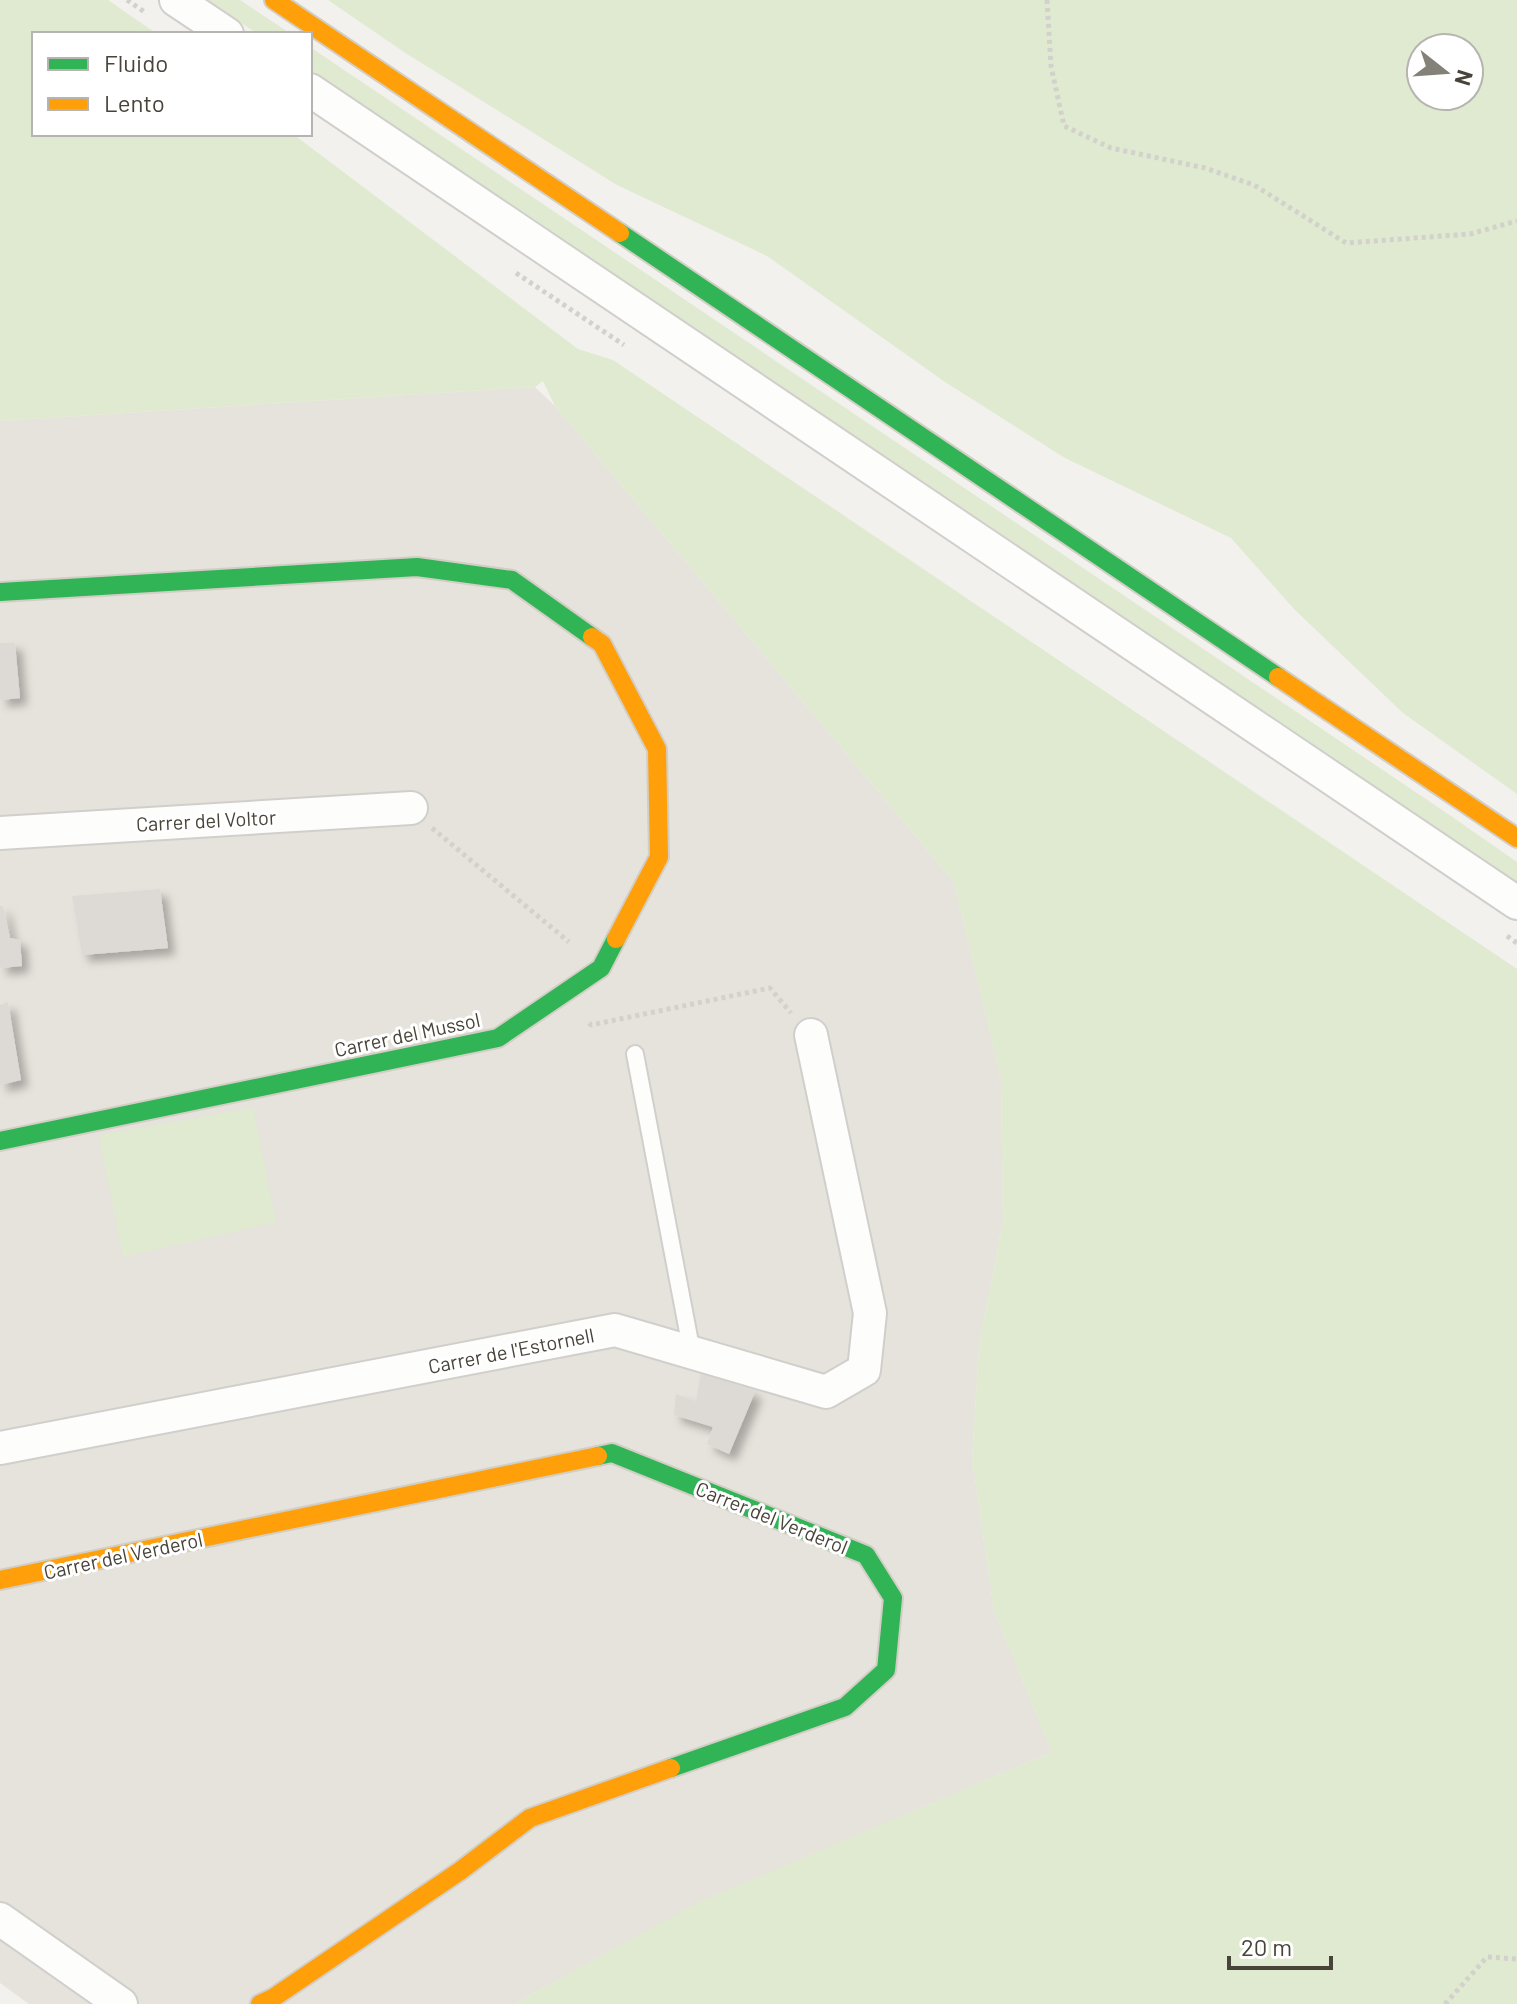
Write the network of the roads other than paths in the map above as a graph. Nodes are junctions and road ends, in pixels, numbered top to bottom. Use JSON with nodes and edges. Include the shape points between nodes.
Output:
{"nodes":[{"id":1,"x":176,"y":0,"type":"edge"},
{"id":2,"x":274,"y":0,"type":"edge"},
{"id":3,"x":224,"y":32,"type":"edge"},
{"id":4,"x":312,"y":91,"type":"edge"},
{"id":5,"x":0,"y":592,"type":"edge"},
{"id":6,"x":411,"y":808,"type":"road end"},
{"id":7,"x":0,"y":833,"type":"edge"},
{"id":8,"x":1517,"y":838,"type":"edge"},
{"id":9,"x":1517,"y":903,"type":"edge"},
{"id":10,"x":811,"y":1035,"type":"road end"},
{"id":11,"x":635,"y":1054,"type":"dead end"},
{"id":12,"x":0,"y":1141,"type":"edge"},
{"id":13,"x":692,"y":1353,"type":"junction"},
{"id":14,"x":0,"y":1448,"type":"edge"},
{"id":15,"x":0,"y":1580,"type":"edge"},
{"id":16,"x":0,"y":1919,"type":"edge"},
{"id":17,"x":121,"y":2004,"type":"edge"},
{"id":18,"x":260,"y":2004,"type":"edge"}],
"edges":[{"from":1,"to":3,"type":"street"},
{"from":2,"to":8,"type":"street"},
{"from":4,"to":9,"type":"street"},
{"from":5,"to":12,"type":"street","name":"Carrer del Mussol","via":[[417,567],[512,580],[602,644],[657,749],[659,857],[601,968],[498,1038]]},
{"from":6,"to":7,"type":"street","name":"Carrer del Voltor"},
{"from":10,"to":13,"type":"street","name":"Carrer de l'Estornell","via":[[870,1313],[864,1370],[826,1392]]},
{"from":11,"to":13,"type":"lane"},
{"from":13,"to":14,"type":"street","name":"Carrer de l'Estornell","via":[[615,1330]]},
{"from":15,"to":18,"type":"street","name":"Carrer del Verderol","via":[[612,1453],[866,1555],[893,1598],[886,1670],[845,1707],[530,1818]]},
{"from":16,"to":17,"type":"street"}]}
